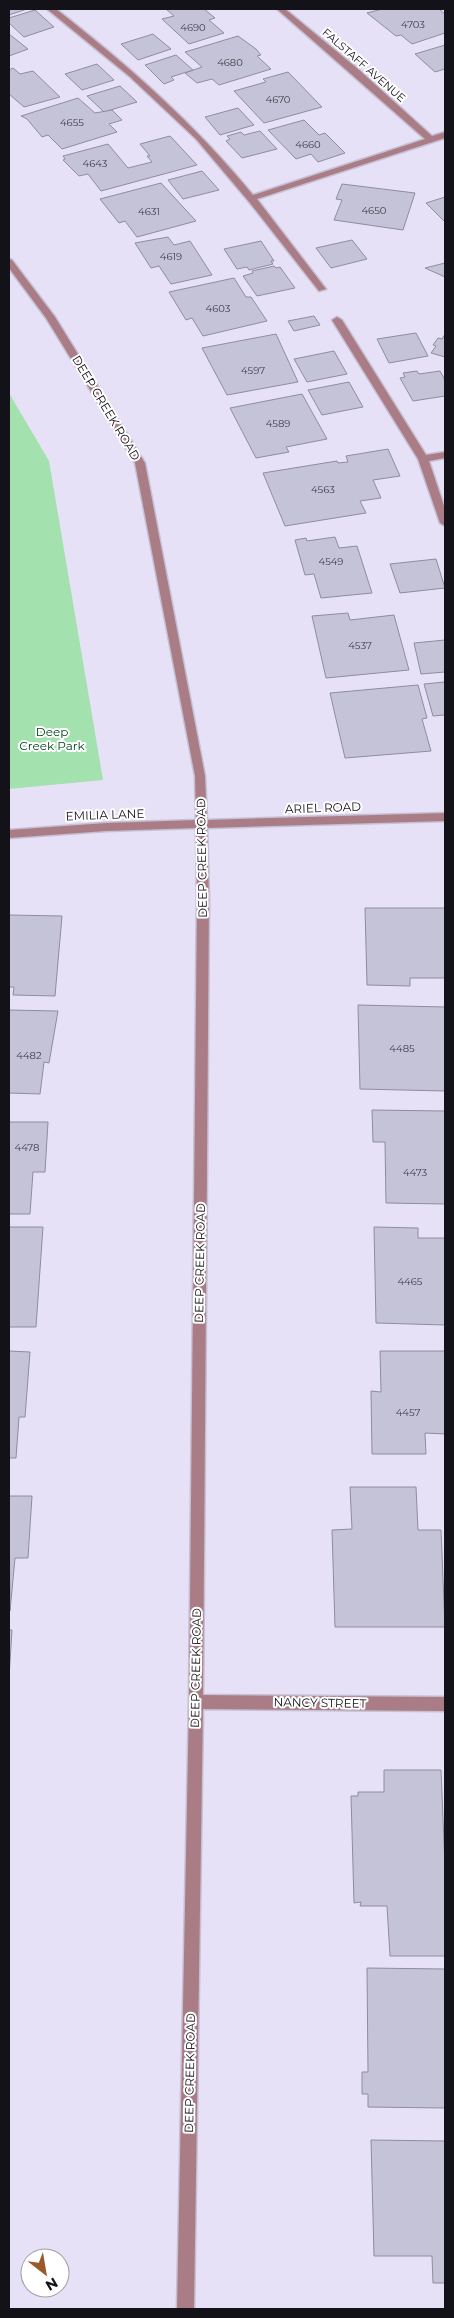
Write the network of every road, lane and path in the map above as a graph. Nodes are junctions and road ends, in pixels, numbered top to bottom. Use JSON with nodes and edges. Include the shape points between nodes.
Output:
{"nodes":[{"id":1,"x":51,"y":9,"type":"edge"},
{"id":2,"x":281,"y":9,"type":"edge"},
{"id":3,"x":445,"y":135,"type":"edge"},
{"id":4,"x":431,"y":140,"type":"junction"},
{"id":5,"x":252,"y":198,"type":"junction"},
{"id":6,"x":9,"y":262,"type":"edge"},
{"id":7,"x":322,"y":289,"type":"dead end"},
{"id":8,"x":337,"y":320,"type":"dead end"},
{"id":9,"x":445,"y":455,"type":"edge"},
{"id":10,"x":424,"y":459,"type":"junction"},
{"id":11,"x":445,"y":523,"type":"edge"},
{"id":12,"x":445,"y":817,"type":"edge"},
{"id":13,"x":203,"y":826,"type":"junction"},
{"id":14,"x":9,"y":834,"type":"edge"},
{"id":15,"x":196,"y":1702,"type":"junction"},
{"id":16,"x":445,"y":1704,"type":"edge"},
{"id":17,"x":186,"y":2309,"type":"edge"}],
"edges":[{"from":1,"to":5,"type":"street","via":[[107,52],[180,118]]},
{"from":2,"to":4,"type":"street","name":"FALSTAFF AVENUE"},
{"from":3,"to":4,"type":"street"},
{"from":4,"to":5,"type":"street"},
{"from":5,"to":7,"type":"street"},
{"from":6,"to":13,"type":"street","name":"DEEP CREEK ROAD","via":[[50,317],[140,462],[200,776]]},
{"from":8,"to":10,"type":"street"},
{"from":9,"to":10,"type":"street"},
{"from":10,"to":11,"type":"street"},
{"from":12,"to":13,"type":"street","name":"ARIEL ROAD"},
{"from":13,"to":14,"type":"street","name":"EMILIA LANE","via":[[106,827]]},
{"from":13,"to":15,"type":"street","name":"DEEP CREEK ROAD"},
{"from":15,"to":16,"type":"street","name":"NANCY STREET"},
{"from":15,"to":17,"type":"street","name":"DEEP CREEK ROAD"}]}
